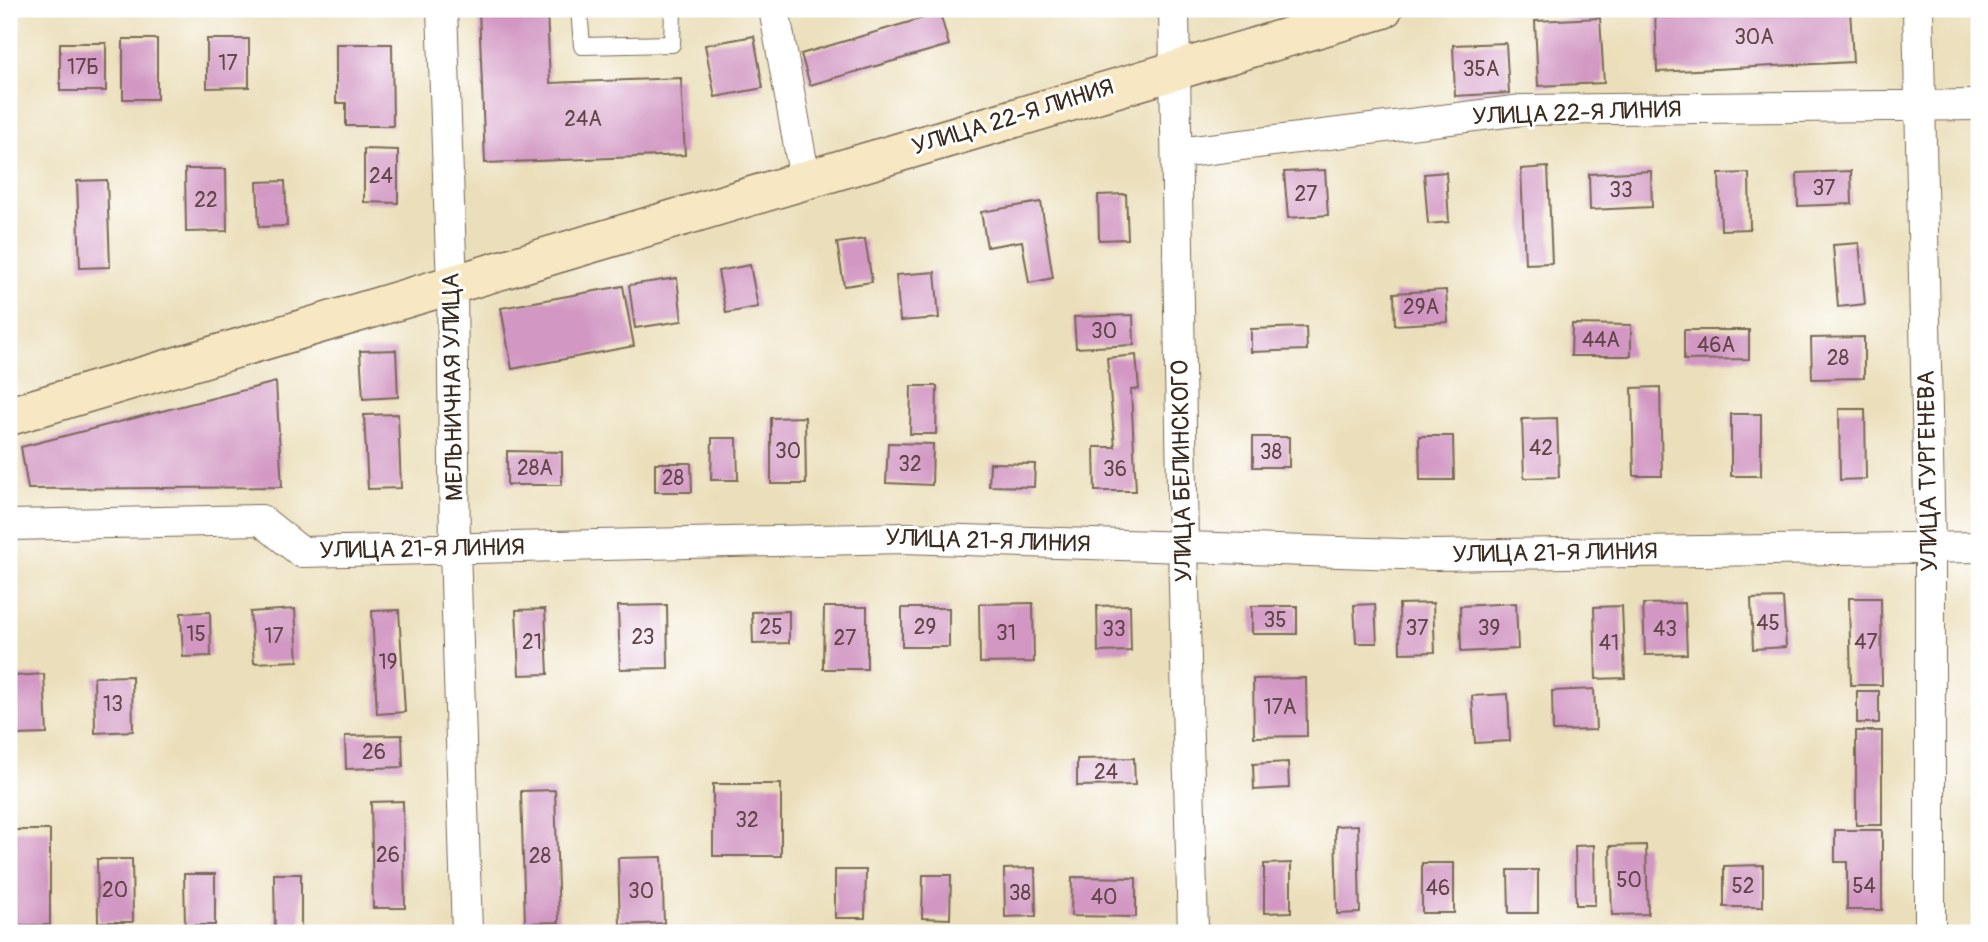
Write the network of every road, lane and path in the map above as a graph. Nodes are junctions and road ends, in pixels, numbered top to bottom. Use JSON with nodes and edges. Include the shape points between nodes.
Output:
{"nodes":[{"id":1,"x":442,"y":9,"type":"edge"},
{"id":2,"x":579,"y":9,"type":"edge"},
{"id":3,"x":673,"y":9,"type":"edge"},
{"id":4,"x":774,"y":9,"type":"edge"},
{"id":5,"x":1174,"y":9,"type":"edge"},
{"id":6,"x":1383,"y":9,"type":"edge"},
{"id":7,"x":1918,"y":9,"type":"edge"},
{"id":8,"x":1175,"y":69,"type":"junction"},
{"id":9,"x":1920,"y":105,"type":"junction"},
{"id":10,"x":1979,"y":105,"type":"edge"},
{"id":11,"x":1178,"y":153,"type":"junction"},
{"id":12,"x":805,"y":179,"type":"junction"},
{"id":13,"x":452,"y":285,"type":"junction"},
{"id":14,"x":9,"y":416,"type":"edge"},
{"id":15,"x":9,"y":525,"type":"edge"},
{"id":16,"x":1930,"y":546,"type":"junction"},
{"id":17,"x":1183,"y":547,"type":"junction"},
{"id":18,"x":1979,"y":547,"type":"edge"},
{"id":19,"x":455,"y":548,"type":"junction"},
{"id":20,"x":467,"y":933,"type":"edge"},
{"id":21,"x":1193,"y":933,"type":"edge"},
{"id":22,"x":1930,"y":933,"type":"edge"}],
"edges":[{"from":1,"to":13,"type":"street","name":"МЕЛЬНИЧНАЯ УЛИЦА"},
{"from":2,"to":3,"type":"lane","via":[[582,46],[673,44]]},
{"from":4,"to":12,"type":"street"},
{"from":5,"to":8,"type":"street","name":"УЛИЦА БЕЛИНСКОГО"},
{"from":6,"to":8,"type":"main road","name":"УЛИЦА 22-Я ЛИНИЯ"},
{"from":7,"to":9,"type":"street","name":"УЛИЦА ТУРГЕНЕВА"},
{"from":8,"to":11,"type":"street","name":"УЛИЦА БЕЛИНСКОГО"},
{"from":8,"to":12,"type":"main road","name":"УЛИЦА 22-Я ЛИНИЯ"},
{"from":9,"to":10,"type":"street","name":"УЛИЦА 22-Я ЛИНИЯ"},
{"from":9,"to":11,"type":"street","name":"УЛИЦА 22-Я ЛИНИЯ","via":[[1522,110]]},
{"from":9,"to":16,"type":"street","name":"УЛИЦА ТУРГЕНЕВА"},
{"from":11,"to":17,"type":"street","name":"УЛИЦА БЕЛИНСКОГО"},
{"from":12,"to":13,"type":"main road","name":"УЛИЦА 22-Я ЛИНИЯ"},
{"from":13,"to":14,"type":"main road"},
{"from":13,"to":19,"type":"street","name":"МЕЛЬНИЧНАЯ УЛИЦА"},
{"from":15,"to":19,"type":"street","name":"УЛИЦА 21-Я ЛИНИЯ","via":[[261,520],[301,552]]},
{"from":16,"to":17,"type":"street","name":"УЛИЦА 21-Я ЛИНИЯ","via":[[1432,555]]},
{"from":16,"to":18,"type":"street","name":"УЛИЦА 21-Я ЛИНИЯ"},
{"from":16,"to":22,"type":"street","name":"УЛИЦА ТУРГЕНЕВА"},
{"from":17,"to":19,"type":"street","name":"УЛИЦА 21-Я ЛИНИЯ","via":[[903,537]]},
{"from":17,"to":21,"type":"street","name":"УЛИЦА БЕЛИНСКОГО"},
{"from":19,"to":20,"type":"street","name":"МЕЛЬНИЧНАЯ УЛИЦА"}]}
